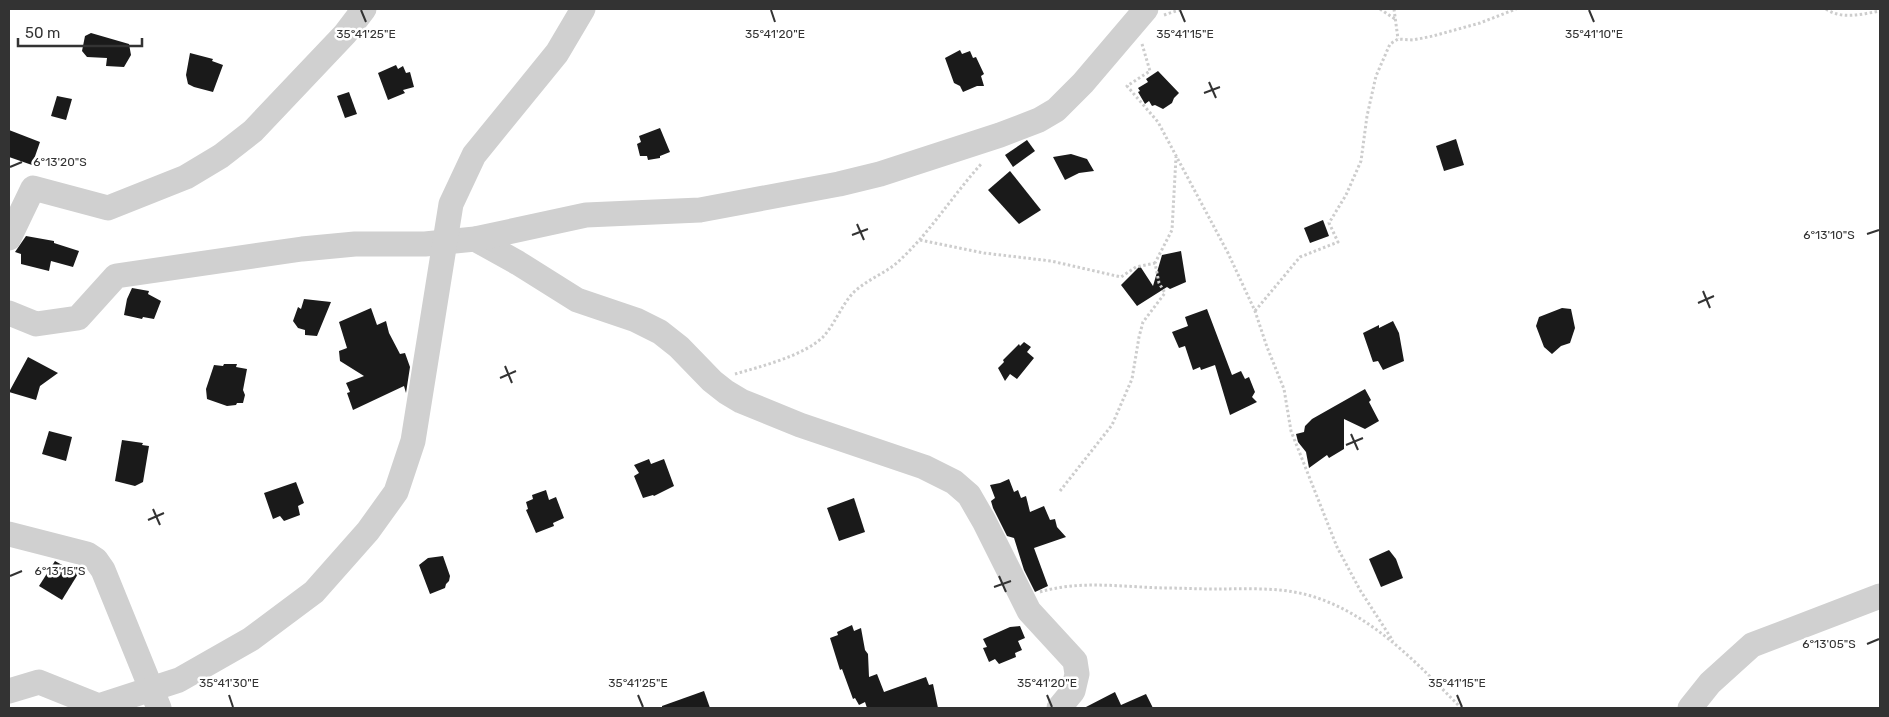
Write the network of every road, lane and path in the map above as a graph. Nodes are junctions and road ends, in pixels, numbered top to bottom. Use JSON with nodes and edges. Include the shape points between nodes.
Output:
{"nodes":[{"id":1,"x":364,"y":9,"type":"edge"},
{"id":2,"x":583,"y":9,"type":"edge"},
{"id":3,"x":1380,"y":9,"type":"edge"},
{"id":4,"x":1394,"y":9,"type":"edge"},
{"id":5,"x":1516,"y":9,"type":"edge"},
{"id":6,"x":1826,"y":9,"type":"edge"},
{"id":7,"x":1880,"y":11,"type":"edge"},
{"id":8,"x":1141,"y":15,"type":"edge"},
{"id":9,"x":1395,"y":19,"type":"junction"},
{"id":10,"x":1398,"y":39,"type":"junction"},
{"id":11,"x":1000,"y":135,"type":"junction"},
{"id":12,"x":1176,"y":156,"type":"junction"},
{"id":13,"x":9,"y":238,"type":"edge"},
{"id":14,"x":475,"y":239,"type":"junction"},
{"id":15,"x":920,"y":240,"type":"junction"},
{"id":16,"x":444,"y":242,"type":"junction"},
{"id":17,"x":1155,"y":262,"type":"junction"},
{"id":18,"x":1255,"y":311,"type":"junction"},
{"id":19,"x":9,"y":313,"type":"edge"},
{"id":20,"x":712,"y":381,"type":"junction"},
{"id":21,"x":1060,"y":491,"type":"dead end"},
{"id":22,"x":9,"y":534,"type":"edge"},
{"id":23,"x":1880,"y":596,"type":"edge"},
{"id":24,"x":1024,"y":597,"type":"junction"},
{"id":25,"x":1393,"y":641,"type":"junction"},
{"id":26,"x":9,"y":691,"type":"edge"},
{"id":27,"x":155,"y":699,"type":"edge"},
{"id":28,"x":1059,"y":708,"type":"edge"},
{"id":29,"x":1461,"y":708,"type":"edge"},
{"id":30,"x":1690,"y":708,"type":"edge"}],
"edges":[{"from":1,"to":13,"type":"street","via":[[345,34],[279,104],[221,156],[186,177],[108,208],[33,188]]},
{"from":2,"to":16,"type":"street","via":[[557,53],[474,155],[451,204]]},
{"from":3,"to":9,"type":"path"},
{"from":4,"to":9,"type":"path"},
{"from":5,"to":10,"type":"path","via":[[1433,36]]},
{"from":6,"to":7,"type":"path","via":[[1834,14],[1853,16]]},
{"from":8,"to":11,"type":"street","via":[[1056,110]]},
{"from":8,"to":12,"type":"path","via":[[1150,71],[1127,86],[1158,122]]},
{"from":9,"to":10,"type":"path"},
{"from":10,"to":18,"type":"path","via":[[1390,44],[1376,76],[1361,161],[1329,223],[1338,242],[1300,257]]},
{"from":11,"to":14,"type":"street","via":[[839,184],[700,210],[586,215]]},
{"from":11,"to":15,"type":"path","via":[[987,157]]},
{"from":12,"to":17,"type":"path","via":[[1172,230]]},
{"from":12,"to":18,"type":"path"},
{"from":14,"to":16,"type":"street"},
{"from":14,"to":20,"type":"street","via":[[577,300],[636,320],[660,332]]},
{"from":15,"to":17,"type":"path","via":[[1052,261],[1121,277],[1136,267]]},
{"from":15,"to":20,"type":"path","via":[[898,262],[854,292],[824,336],[812,346],[761,367]]},
{"from":16,"to":19,"type":"street","via":[[302,249],[116,276],[78,318],[36,324]]},
{"from":16,"to":27,"type":"street","via":[[413,442],[396,492],[368,531],[314,592],[251,639],[179,680]]},
{"from":17,"to":21,"type":"path","via":[[1159,283],[1165,293],[1143,322],[1132,379],[1124,400],[1112,424]]},
{"from":18,"to":25,"type":"path","via":[[1284,388],[1291,431],[1337,547]]},
{"from":20,"to":24,"type":"street","via":[[742,401],[800,425],[924,467],[954,482],[970,495]]},
{"from":22,"to":27,"type":"street","via":[[87,554],[96,560],[103,570]]},
{"from":23,"to":30,"type":"street","via":[[1752,645],[1710,683]]},
{"from":24,"to":25,"type":"path","via":[[1052,588],[1091,585],[1264,589],[1303,594],[1324,601]]},
{"from":24,"to":28,"type":"street","via":[[1029,611],[1075,660],[1078,674],[1073,691]]},
{"from":25,"to":29,"type":"path"},
{"from":26,"to":27,"type":"street","via":[[39,682],[99,706]]}]}
